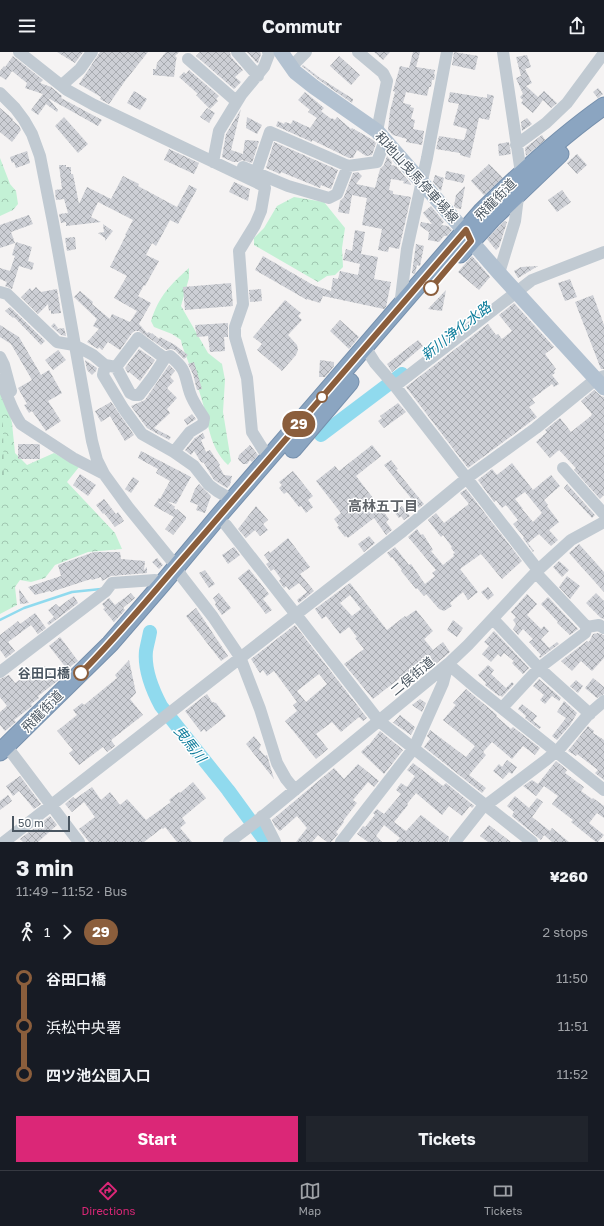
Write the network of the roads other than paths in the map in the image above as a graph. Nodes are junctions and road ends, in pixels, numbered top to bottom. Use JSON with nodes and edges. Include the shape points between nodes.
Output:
{"nodes":[{"id":1,"x":19,"y":52,"type":"edge"},
{"id":2,"x":92,"y":52,"type":"edge"},
{"id":3,"x":237,"y":52,"type":"edge"},
{"id":4,"x":268,"y":52,"type":"edge"},
{"id":5,"x":281,"y":52,"type":"edge"},
{"id":6,"x":306,"y":52,"type":"edge"},
{"id":7,"x":358,"y":52,"type":"edge"},
{"id":8,"x":447,"y":52,"type":"edge"},
{"id":9,"x":503,"y":52,"type":"edge"},
{"id":10,"x":604,"y":53,"type":"edge"},
{"id":11,"x":188,"y":59,"type":"dead end"},
{"id":12,"x":291,"y":67,"type":"junction"},
{"id":13,"x":258,"y":76,"type":"junction"},
{"id":14,"x":62,"y":85,"type":"junction"},
{"id":15,"x":0,"y":93,"type":"edge"},
{"id":16,"x":236,"y":101,"type":"junction"},
{"id":17,"x":604,"y":106,"type":"edge"},
{"id":18,"x":604,"y":120,"type":"edge"},
{"id":19,"x":381,"y":136,"type":"junction"},
{"id":20,"x":516,"y":145,"type":"junction"},
{"id":21,"x":213,"y":162,"type":"junction"},
{"id":22,"x":348,"y":166,"type":"junction"},
{"id":23,"x":243,"y":167,"type":"dead end"},
{"id":24,"x":256,"y":173,"type":"junction"},
{"id":25,"x":521,"y":173,"type":"junction"},
{"id":26,"x":421,"y":181,"type":"junction"},
{"id":27,"x":519,"y":193,"type":"junction"},
{"id":28,"x":468,"y":235,"type":"junction"},
{"id":29,"x":604,"y":252,"type":"edge"},
{"id":30,"x":499,"y":273,"type":"junction"},
{"id":31,"x":514,"y":288,"type":"junction"},
{"id":32,"x":0,"y":292,"type":"edge"},
{"id":33,"x":400,"y":306,"type":"junction"},
{"id":34,"x":74,"y":346,"type":"junction"},
{"id":35,"x":368,"y":352,"type":"junction"},
{"id":36,"x":0,"y":357,"type":"edge"},
{"id":37,"x":165,"y":358,"type":"junction"},
{"id":38,"x":110,"y":366,"type":"junction"},
{"id":39,"x":0,"y":380,"type":"edge"},
{"id":40,"x":601,"y":381,"type":"edge"},
{"id":41,"x":395,"y":386,"type":"junction"},
{"id":42,"x":9,"y":400,"type":"junction"},
{"id":43,"x":174,"y":452,"type":"junction"},
{"id":44,"x":271,"y":456,"type":"junction"},
{"id":45,"x":563,"y":468,"type":"dead end"},
{"id":46,"x":104,"y":474,"type":"junction"},
{"id":47,"x":467,"y":478,"type":"junction"},
{"id":48,"x":234,"y":499,"type":"junction"},
{"id":49,"x":604,"y":514,"type":"edge"},
{"id":50,"x":604,"y":522,"type":"edge"},
{"id":51,"x":226,"y":526,"type":"junction"},
{"id":52,"x":179,"y":571,"type":"junction"},
{"id":53,"x":537,"y":571,"type":"junction"},
{"id":54,"x":162,"y":584,"type":"junction"},
{"id":55,"x":296,"y":614,"type":"junction"},
{"id":56,"x":493,"y":619,"type":"junction"},
{"id":57,"x":587,"y":627,"type":"junction"},
{"id":58,"x":604,"y":628,"type":"edge"},
{"id":59,"x":240,"y":657,"type":"junction"},
{"id":60,"x":448,"y":664,"type":"junction"},
{"id":61,"x":539,"y":668,"type":"junction"},
{"id":62,"x":0,"y":672,"type":"edge"},
{"id":63,"x":604,"y":701,"type":"edge"},
{"id":64,"x":502,"y":708,"type":"junction"},
{"id":65,"x":590,"y":714,"type":"junction"},
{"id":66,"x":379,"y":721,"type":"junction"},
{"id":67,"x":414,"y":748,"type":"junction"},
{"id":68,"x":4,"y":750,"type":"edge"},
{"id":69,"x":556,"y":751,"type":"junction"},
{"id":70,"x":294,"y":790,"type":"junction"},
{"id":71,"x":604,"y":790,"type":"edge"},
{"id":72,"x":51,"y":804,"type":"junction"},
{"id":73,"x":486,"y":805,"type":"junction"},
{"id":74,"x":256,"y":822,"type":"junction"},
{"id":75,"x":4,"y":842,"type":"edge"},
{"id":76,"x":79,"y":842,"type":"edge"},
{"id":77,"x":229,"y":842,"type":"edge"},
{"id":78,"x":275,"y":842,"type":"edge"},
{"id":79,"x":341,"y":842,"type":"edge"},
{"id":80,"x":455,"y":842,"type":"edge"},
{"id":81,"x":532,"y":842,"type":"edge"}],
"edges":[{"from":1,"to":14,"type":"street"},
{"from":2,"to":14,"type":"street","via":[[80,69]]},
{"from":3,"to":13,"type":"street"},
{"from":4,"to":13,"type":"street","via":[[268,60]]},
{"from":5,"to":12,"type":"main road","name":"和地山曳馬停車場線"},
{"from":6,"to":12,"type":"street"},
{"from":7,"to":19,"type":"street","via":[[382,73],[387,81]]},
{"from":8,"to":26,"type":"street"},
{"from":9,"to":20,"type":"street"},
{"from":10,"to":20,"type":"street","via":[[566,103],[546,124]]},
{"from":11,"to":16,"type":"street"},
{"from":12,"to":19,"type":"main road","name":"和地山曳馬停車場線"},
{"from":13,"to":16,"type":"street"},
{"from":14,"to":21,"type":"street","via":[[94,105]]},
{"from":15,"to":34,"type":"street","via":[[24,120],[40,156]]},
{"from":16,"to":21,"type":"street","via":[[219,131]]},
{"from":17,"to":25,"type":"highway","name":"飛龍街道"},
{"from":18,"to":27,"type":"highway","name":"飛龍街道","via":[[562,152]]},
{"from":19,"to":22,"type":"street","via":[[377,162]]},
{"from":19,"to":26,"type":"main road","name":"和地山曳馬停車場線"},
{"from":20,"to":25,"type":"street"},
{"from":21,"to":44,"type":"street","via":[[265,188],[261,211],[239,251],[243,304],[235,327],[235,337],[247,378],[252,432],[264,451]]},
{"from":22,"to":24,"type":"street","via":[[337,194],[329,198]]},
{"from":22,"to":24,"type":"street","via":[[270,132]]},
{"from":23,"to":24,"type":"street"},
{"from":25,"to":27,"type":"street"},
{"from":25,"to":28,"type":"highway","name":"飛龍街道","via":[[482,211]]},
{"from":26,"to":28,"type":"main road","name":"和地山曳馬停車場線"},
{"from":26,"to":33,"type":"street","via":[[407,249]]},
{"from":27,"to":28,"type":"highway","name":"飛龍街道"},
{"from":27,"to":30,"type":"street","via":[[515,221]]},
{"from":28,"to":30,"type":"main road","name":"和地山曳馬停車場線"},
{"from":28,"to":33,"type":"highway","name":"飛龍街道"},
{"from":28,"to":35,"type":"highway","name":"飛龍街道"},
{"from":29,"to":31,"type":"street"},
{"from":30,"to":31,"type":"main road","name":"和地山曳馬停車場線"},
{"from":31,"to":40,"type":"main road","name":"和地山曳馬停車場線"},
{"from":31,"to":41,"type":"street"},
{"from":32,"to":34,"type":"street","via":[[7,294],[57,342]]},
{"from":33,"to":35,"type":"highway","name":"飛龍街道"},
{"from":34,"to":38,"type":"street"},
{"from":34,"to":46,"type":"street","via":[[92,441]]},
{"from":35,"to":41,"type":"street"},
{"from":35,"to":44,"type":"highway","name":"飛龍街道"},
{"from":35,"to":51,"type":"highway","name":"飛龍街道"},
{"from":36,"to":42,"type":"street","via":[[11,387],[12,394]]},
{"from":37,"to":38,"type":"street","via":[[138,338]]},
{"from":37,"to":38,"type":"street","via":[[138,395],[130,393]]},
{"from":37,"to":43,"type":"street","via":[[170,356],[180,364],[185,372],[193,401],[204,418],[203,424],[190,432]]},
{"from":38,"to":43,"type":"street","via":[[103,375],[142,434]]},
{"from":39,"to":42,"type":"street"},
{"from":40,"to":47,"type":"street"},
{"from":41,"to":47,"type":"street"},
{"from":42,"to":46,"type":"street","via":[[15,416],[24,427]]},
{"from":43,"to":48,"type":"street","via":[[194,466],[209,485]]},
{"from":44,"to":48,"type":"highway","name":"飛龍街道"},
{"from":45,"to":49,"type":"street"},
{"from":46,"to":52,"type":"street"},
{"from":47,"to":53,"type":"street"},
{"from":47,"to":55,"type":"street"},
{"from":48,"to":52,"type":"highway","name":"飛龍街道"},
{"from":50,"to":53,"type":"street","name":"二俣街道","via":[[571,540]]},
{"from":51,"to":52,"type":"highway","name":"飛龍街道"},
{"from":51,"to":55,"type":"street"},
{"from":52,"to":54,"type":"highway","name":"飛龍街道"},
{"from":52,"to":59,"type":"street"},
{"from":52,"to":68,"type":"highway","name":"飛龍街道","via":[[140,626]]},
{"from":53,"to":56,"type":"street","name":"二俣街道"},
{"from":53,"to":57,"type":"street"},
{"from":54,"to":62,"type":"street","via":[[155,580],[109,587]]},
{"from":54,"to":68,"type":"highway","name":"飛龍街道","via":[[110,644]]},
{"from":55,"to":59,"type":"street"},
{"from":55,"to":66,"type":"street"},
{"from":56,"to":60,"type":"street","name":"二俣街道"},
{"from":56,"to":61,"type":"street"},
{"from":57,"to":58,"type":"street","via":[[598,625]]},
{"from":57,"to":61,"type":"street","via":[[585,633]]},
{"from":59,"to":70,"type":"street","via":[[277,763]]},
{"from":59,"to":72,"type":"street"},
{"from":60,"to":64,"type":"street"},
{"from":60,"to":66,"type":"street","name":"二俣街道"},
{"from":60,"to":67,"type":"street","via":[[443,683]]},
{"from":61,"to":64,"type":"street"},
{"from":61,"to":65,"type":"street"},
{"from":63,"to":65,"type":"street"},
{"from":64,"to":69,"type":"street"},
{"from":65,"to":69,"type":"street"},
{"from":66,"to":67,"type":"street"},
{"from":66,"to":70,"type":"street","name":"二俣街道"},
{"from":67,"to":73,"type":"street"},
{"from":67,"to":79,"type":"street"},
{"from":68,"to":72,"type":"street"},
{"from":69,"to":71,"type":"street"},
{"from":69,"to":73,"type":"street"},
{"from":70,"to":74,"type":"street","name":"二俣街道"},
{"from":72,"to":75,"type":"street"},
{"from":72,"to":76,"type":"street"},
{"from":73,"to":80,"type":"street"},
{"from":73,"to":81,"type":"street"},
{"from":74,"to":77,"type":"street","name":"二俣街道"},
{"from":74,"to":78,"type":"street"}]}
